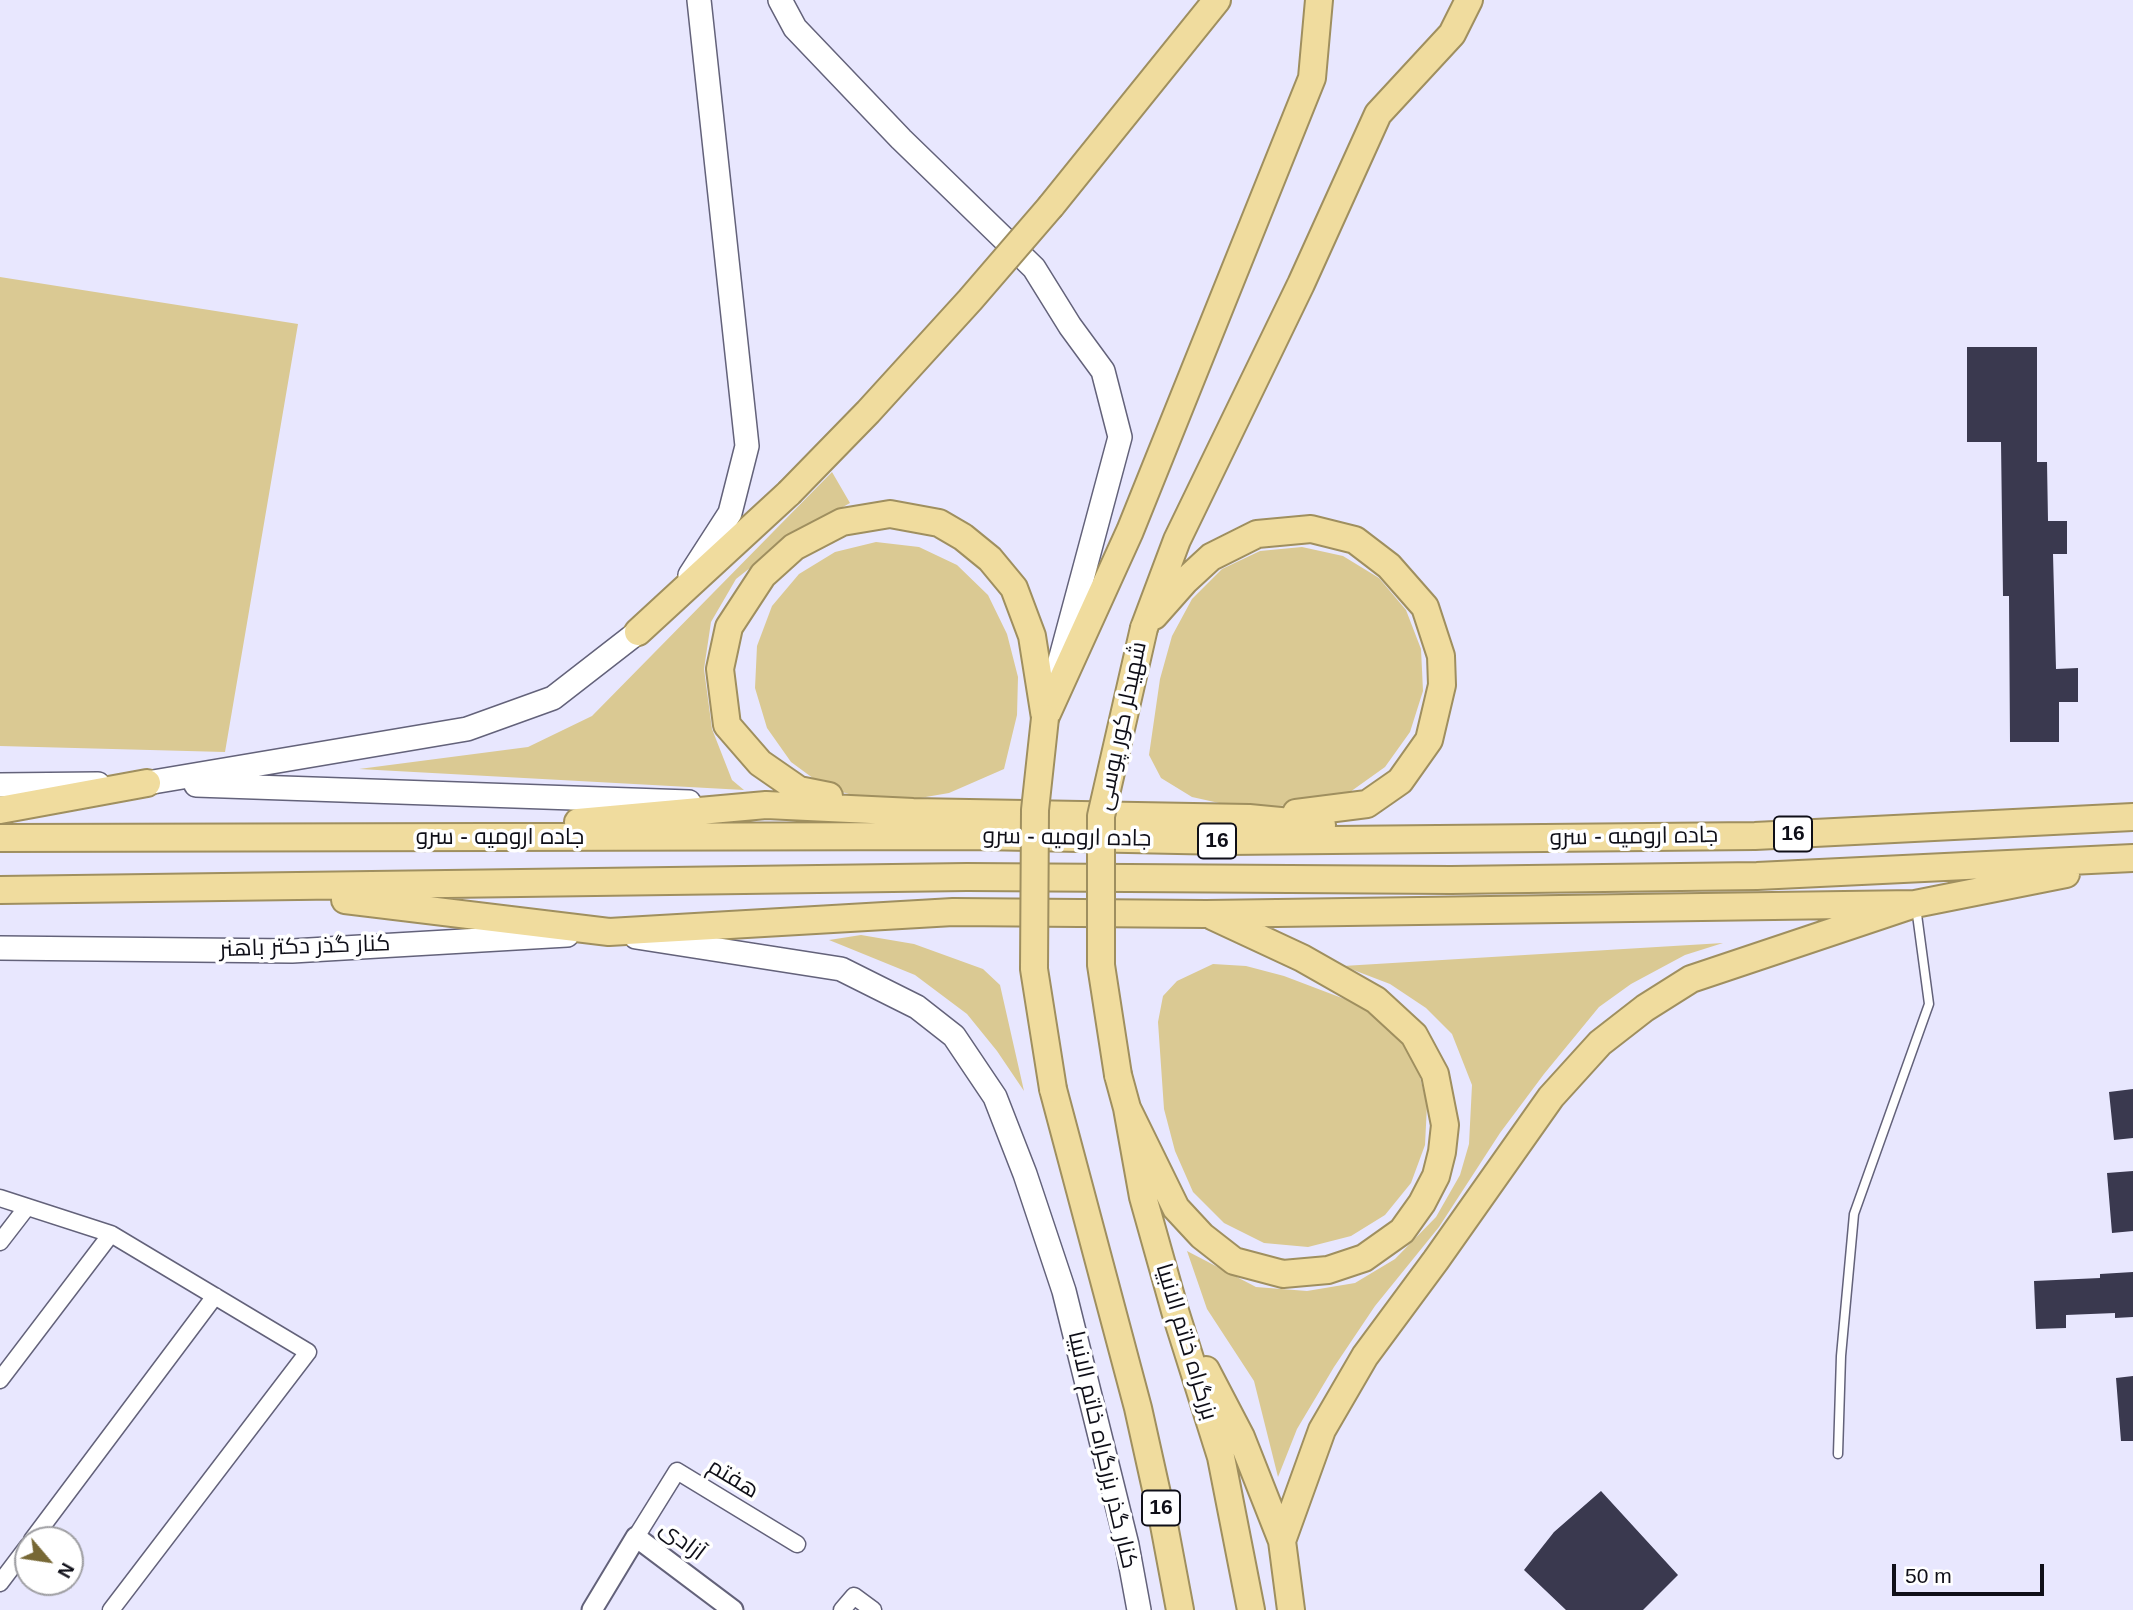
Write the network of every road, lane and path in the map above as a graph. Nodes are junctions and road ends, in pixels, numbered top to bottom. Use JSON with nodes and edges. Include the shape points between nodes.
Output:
{"nodes":[{"id":1,"x":699,"y":0,"type":"edge"},
{"id":2,"x":780,"y":0,"type":"edge"},
{"id":3,"x":1217,"y":0,"type":"edge"},
{"id":4,"x":1319,"y":0,"type":"edge"},
{"id":5,"x":1469,"y":0,"type":"edge"},
{"id":6,"x":1144,"y":628,"type":"junction"},
{"id":7,"x":638,"y":632,"type":"junction"},
{"id":8,"x":1045,"y":718,"type":"junction"},
{"id":9,"x":147,"y":783,"type":"junction"},
{"id":10,"x":0,"y":785,"type":"edge"},
{"id":11,"x":766,"y":805,"type":"junction"},
{"id":12,"x":0,"y":810,"type":"edge"},
{"id":13,"x":913,"y":813,"type":"junction"},
{"id":14,"x":2133,"y":817,"type":"edge"},
{"id":15,"x":1249,"y":818,"type":"junction"},
{"id":16,"x":0,"y":838,"type":"edge"},
{"id":17,"x":402,"y":838,"type":"junction"},
{"id":18,"x":1453,"y":839,"type":"junction"},
{"id":19,"x":2133,"y":860,"type":"edge"},
{"id":20,"x":245,"y":888,"type":"junction"},
{"id":21,"x":0,"y":890,"type":"edge"},
{"id":22,"x":1915,"y":904,"type":"junction"},
{"id":23,"x":1206,"y":914,"type":"junction"},
{"id":24,"x":609,"y":932,"type":"junction"},
{"id":25,"x":0,"y":948,"type":"edge"},
{"id":26,"x":1118,"y":1074,"type":"joint"},
{"id":27,"x":1127,"y":1108,"type":"junction"},
{"id":28,"x":0,"y":1198,"type":"edge"},
{"id":29,"x":27,"y":1207,"type":"junction"},
{"id":30,"x":111,"y":1234,"type":"junction"},
{"id":31,"x":0,"y":1242,"type":"edge"},
{"id":32,"x":1064,"y":1291,"type":"joint"},
{"id":33,"x":215,"y":1296,"type":"junction"},
{"id":34,"x":1175,"y":1311,"type":"junction"},
{"id":35,"x":0,"y":1380,"type":"edge"},
{"id":36,"x":1838,"y":1454,"type":"dead end"},
{"id":37,"x":42,"y":1526,"type":"edge"},
{"id":38,"x":636,"y":1537,"type":"junction"},
{"id":39,"x":1282,"y":1541,"type":"junction"},
{"id":40,"x":797,"y":1544,"type":"dead end"},
{"id":41,"x":14,"y":1564,"type":"edge"},
{"id":42,"x":0,"y":1583,"type":"edge"},
{"id":43,"x":111,"y":1610,"type":"edge"},
{"id":44,"x":592,"y":1610,"type":"edge"},
{"id":45,"x":733,"y":1610,"type":"edge"},
{"id":46,"x":842,"y":1610,"type":"edge"},
{"id":47,"x":873,"y":1610,"type":"edge"},
{"id":48,"x":1139,"y":1610,"type":"edge"},
{"id":49,"x":1180,"y":1610,"type":"edge"},
{"id":50,"x":1251,"y":1610,"type":"edge"},
{"id":51,"x":1292,"y":1610,"type":"edge"}],
"edges":[{"from":1,"to":7,"type":"main road","via":[[747,446],[730,513],[696,568]]},
{"from":2,"to":8,"type":"main road","via":[[795,28],[1034,268],[1103,371],[1120,437]]},
{"from":3,"to":7,"type":"highway","bridge":true,"via":[[1051,206],[868,412],[789,493]]},
{"from":4,"to":8,"type":"highway","via":[[1312,78],[1130,531]]},
{"from":5,"to":6,"type":"highway","name":"شهیدلر کور پوسی","via":[[1452,34],[1378,114],[1177,540]]},
{"from":6,"to":15,"type":"highway","via":[[1211,557],[1257,534],[1311,529],[1355,540],[1389,566],[1425,607],[1441,656],[1441,685],[1429,740],[1400,781],[1367,804]]},
{"from":6,"to":26,"type":"highway","name":"شهیدلر کور پوسی","bridge":true,"via":[[1101,816],[1101,965]]},
{"from":7,"to":9,"type":"main road","via":[[553,698],[467,729]]},
{"from":8,"to":13,"type":"highway","via":[[1032,636],[1014,588],[990,559],[963,537],[939,523],[890,514],[842,522],[794,547],[763,575],[729,627],[720,669],[727,725],[760,764],[799,790]]},
{"from":8,"to":49,"type":"highway","number":"16","bridge":true,"via":[[1035,810],[1034,969],[1053,1089],[1138,1408]]},
{"from":9,"to":10,"type":"main road"},
{"from":9,"to":11,"type":"main road"},
{"from":9,"to":12,"type":"highway"},
{"from":11,"to":13,"type":"highway"},
{"from":11,"to":17,"type":"highway"},
{"from":13,"to":15,"type":"highway"},
{"from":14,"to":18,"type":"highway","name":"جاده ارومیه - سرو","number":"16","via":[[1755,836]]},
{"from":15,"to":18,"type":"highway"},
{"from":16,"to":17,"type":"highway","name":"جاده ارومیه - سرو"},
{"from":17,"to":18,"type":"highway","name":"جاده ارومیه - سرو","number":"16"},
{"from":19,"to":20,"type":"highway","name":"جاده ارومیه - سرو","via":[[1757,876],[1451,880],[967,877]]},
{"from":19,"to":22,"type":"highway"},
{"from":20,"to":21,"type":"highway","name":"جاده ارومیه - سرو"},
{"from":20,"to":24,"type":"highway"},
{"from":22,"to":23,"type":"highway"},
{"from":22,"to":36,"type":"lane","via":[[1929,1004],[1854,1213]]},
{"from":22,"to":39,"type":"highway","via":[[1691,979],[1600,1043],[1551,1097],[1365,1356],[1322,1430]]},
{"from":23,"to":24,"type":"highway","via":[[953,912]]},
{"from":23,"to":27,"type":"highway","via":[[1302,958],[1376,1000],[1414,1035],[1434,1074],[1445,1125],[1436,1175],[1402,1231],[1364,1258],[1328,1270],[1283,1274],[1234,1261],[1202,1236],[1176,1208]]},
{"from":24,"to":25,"type":"main road","name":"کنار گذر دکتر باهنر","via":[[292,951]]},
{"from":24,"to":32,"type":"main road","name":"کنار گذر دکتر باهنر","via":[[841,970],[936,1021],[954,1036],[995,1097]]},
{"from":26,"to":27,"type":"highway","name":"بزرگراه خاتم الانبیا"},
{"from":27,"to":34,"type":"highway","name":"بزرگراه خاتم الانبیا","via":[[1143,1197]]},
{"from":28,"to":29,"type":"street"},
{"from":29,"to":30,"type":"street"},
{"from":29,"to":31,"type":"street"},
{"from":30,"to":33,"type":"street"},
{"from":30,"to":35,"type":"street"},
{"from":32,"to":48,"type":"main road","name":"کنار گذر بزرگراه خاتم الانبیا"},
{"from":33,"to":37,"type":"street"},
{"from":33,"to":43,"type":"street","via":[[308,1352]]},
{"from":34,"to":39,"type":"highway","via":[[1241,1437]]},
{"from":34,"to":50,"type":"highway","name":"بزرگراه خاتم الانبیا","via":[[1221,1457]]},
{"from":38,"to":40,"type":"street","name":"هفتم","via":[[677,1471]]},
{"from":38,"to":44,"type":"street","name":"آزادی"},
{"from":38,"to":45,"type":"street","name":"آزادی"},
{"from":39,"to":51,"type":"highway"},
{"from":41,"to":42,"type":"street"},
{"from":46,"to":47,"type":"street","via":[[853,1596]]}]}
